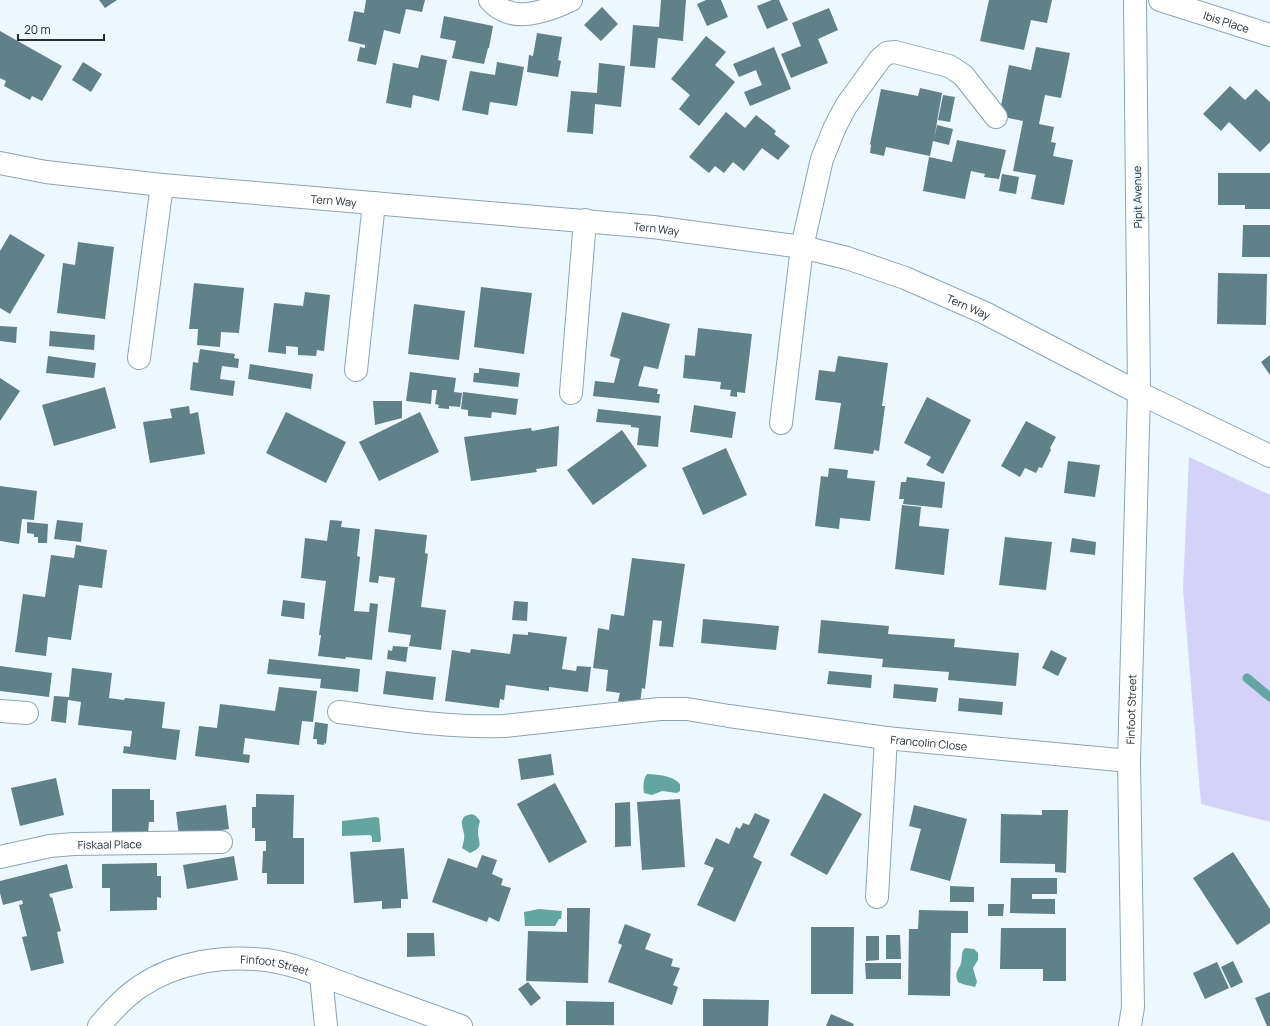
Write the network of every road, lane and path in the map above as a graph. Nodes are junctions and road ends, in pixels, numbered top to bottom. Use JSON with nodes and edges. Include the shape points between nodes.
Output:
{"nodes":[{"id":1,"x":490,"y":0,"type":"edge"},
{"id":2,"x":571,"y":0,"type":"edge"},
{"id":3,"x":1135,"y":0,"type":"edge"},
{"id":4,"x":1160,"y":0,"type":"edge"},
{"id":5,"x":1270,"y":35,"type":"edge"},
{"id":6,"x":996,"y":117,"type":"dead end"},
{"id":7,"x":0,"y":163,"type":"edge"},
{"id":8,"x":162,"y":185,"type":"junction"},
{"id":9,"x":374,"y":203,"type":"junction"},
{"id":10,"x":585,"y":220,"type":"junction"},
{"id":11,"x":802,"y":247,"type":"junction"},
{"id":12,"x":139,"y":358,"type":"dead end"},
{"id":13,"x":356,"y":370,"type":"dead end"},
{"id":14,"x":571,"y":393,"type":"dead end"},
{"id":15,"x":1139,"y":394,"type":"junction"},
{"id":16,"x":781,"y":423,"type":"dead end"},
{"id":17,"x":1270,"y":456,"type":"edge"},
{"id":18,"x":0,"y":711,"type":"edge"},
{"id":19,"x":339,"y":712,"type":"dead end"},
{"id":20,"x":27,"y":713,"type":"dead end"},
{"id":21,"x":886,"y":738,"type":"junction"},
{"id":22,"x":1130,"y":761,"type":"junction"},
{"id":23,"x":221,"y":842,"type":"dead end"},
{"id":24,"x":0,"y":857,"type":"edge"},
{"id":25,"x":877,"y":897,"type":"dead end"},
{"id":26,"x":321,"y":976,"type":"junction"},
{"id":27,"x":100,"y":1026,"type":"edge"},
{"id":28,"x":326,"y":1026,"type":"edge"},
{"id":29,"x":462,"y":1026,"type":"edge"},
{"id":30,"x":1130,"y":1026,"type":"edge"}],
"edges":[{"from":1,"to":2,"type":"street","via":[[508,13],[520,14],[542,11]]},
{"from":3,"to":15,"type":"street","name":"Pipit Avenue"},
{"from":4,"to":5,"type":"street","name":"Ibis Place"},
{"from":6,"to":11,"type":"street","via":[[956,70],[895,52],[887,53],[846,106],[835,127],[822,159]]},
{"from":7,"to":8,"type":"street","name":"Tern Way","via":[[46,172]]},
{"from":8,"to":9,"type":"street","name":"Tern Way"},
{"from":8,"to":12,"type":"street"},
{"from":9,"to":10,"type":"street","name":"Tern Way"},
{"from":9,"to":13,"type":"street"},
{"from":10,"to":11,"type":"street","name":"Tern Way"},
{"from":10,"to":14,"type":"street"},
{"from":11,"to":15,"type":"street","name":"Tern Way","via":[[847,258],[905,278],[985,313]]},
{"from":11,"to":16,"type":"street"},
{"from":15,"to":17,"type":"street","name":"Tern Way"},
{"from":15,"to":22,"type":"street","name":"Finfoot Street"},
{"from":18,"to":20,"type":"street"},
{"from":19,"to":21,"type":"street","name":"Francolin Close","via":[[479,727],[660,708],[687,709]]},
{"from":21,"to":22,"type":"street","name":"Francolin Close"},
{"from":21,"to":25,"type":"street"},
{"from":22,"to":30,"type":"street","name":"Finfoot Street","via":[[1133,1007]]},
{"from":23,"to":24,"type":"street","name":"Fiskaal Place","via":[[74,844],[50,846]]},
{"from":26,"to":27,"type":"street","name":"Finfoot Street","via":[[267,960],[206,960],[170,970],[140,986],[111,1012]]},
{"from":26,"to":28,"type":"street"},
{"from":26,"to":29,"type":"street","name":"Finfoot Street"}]}
